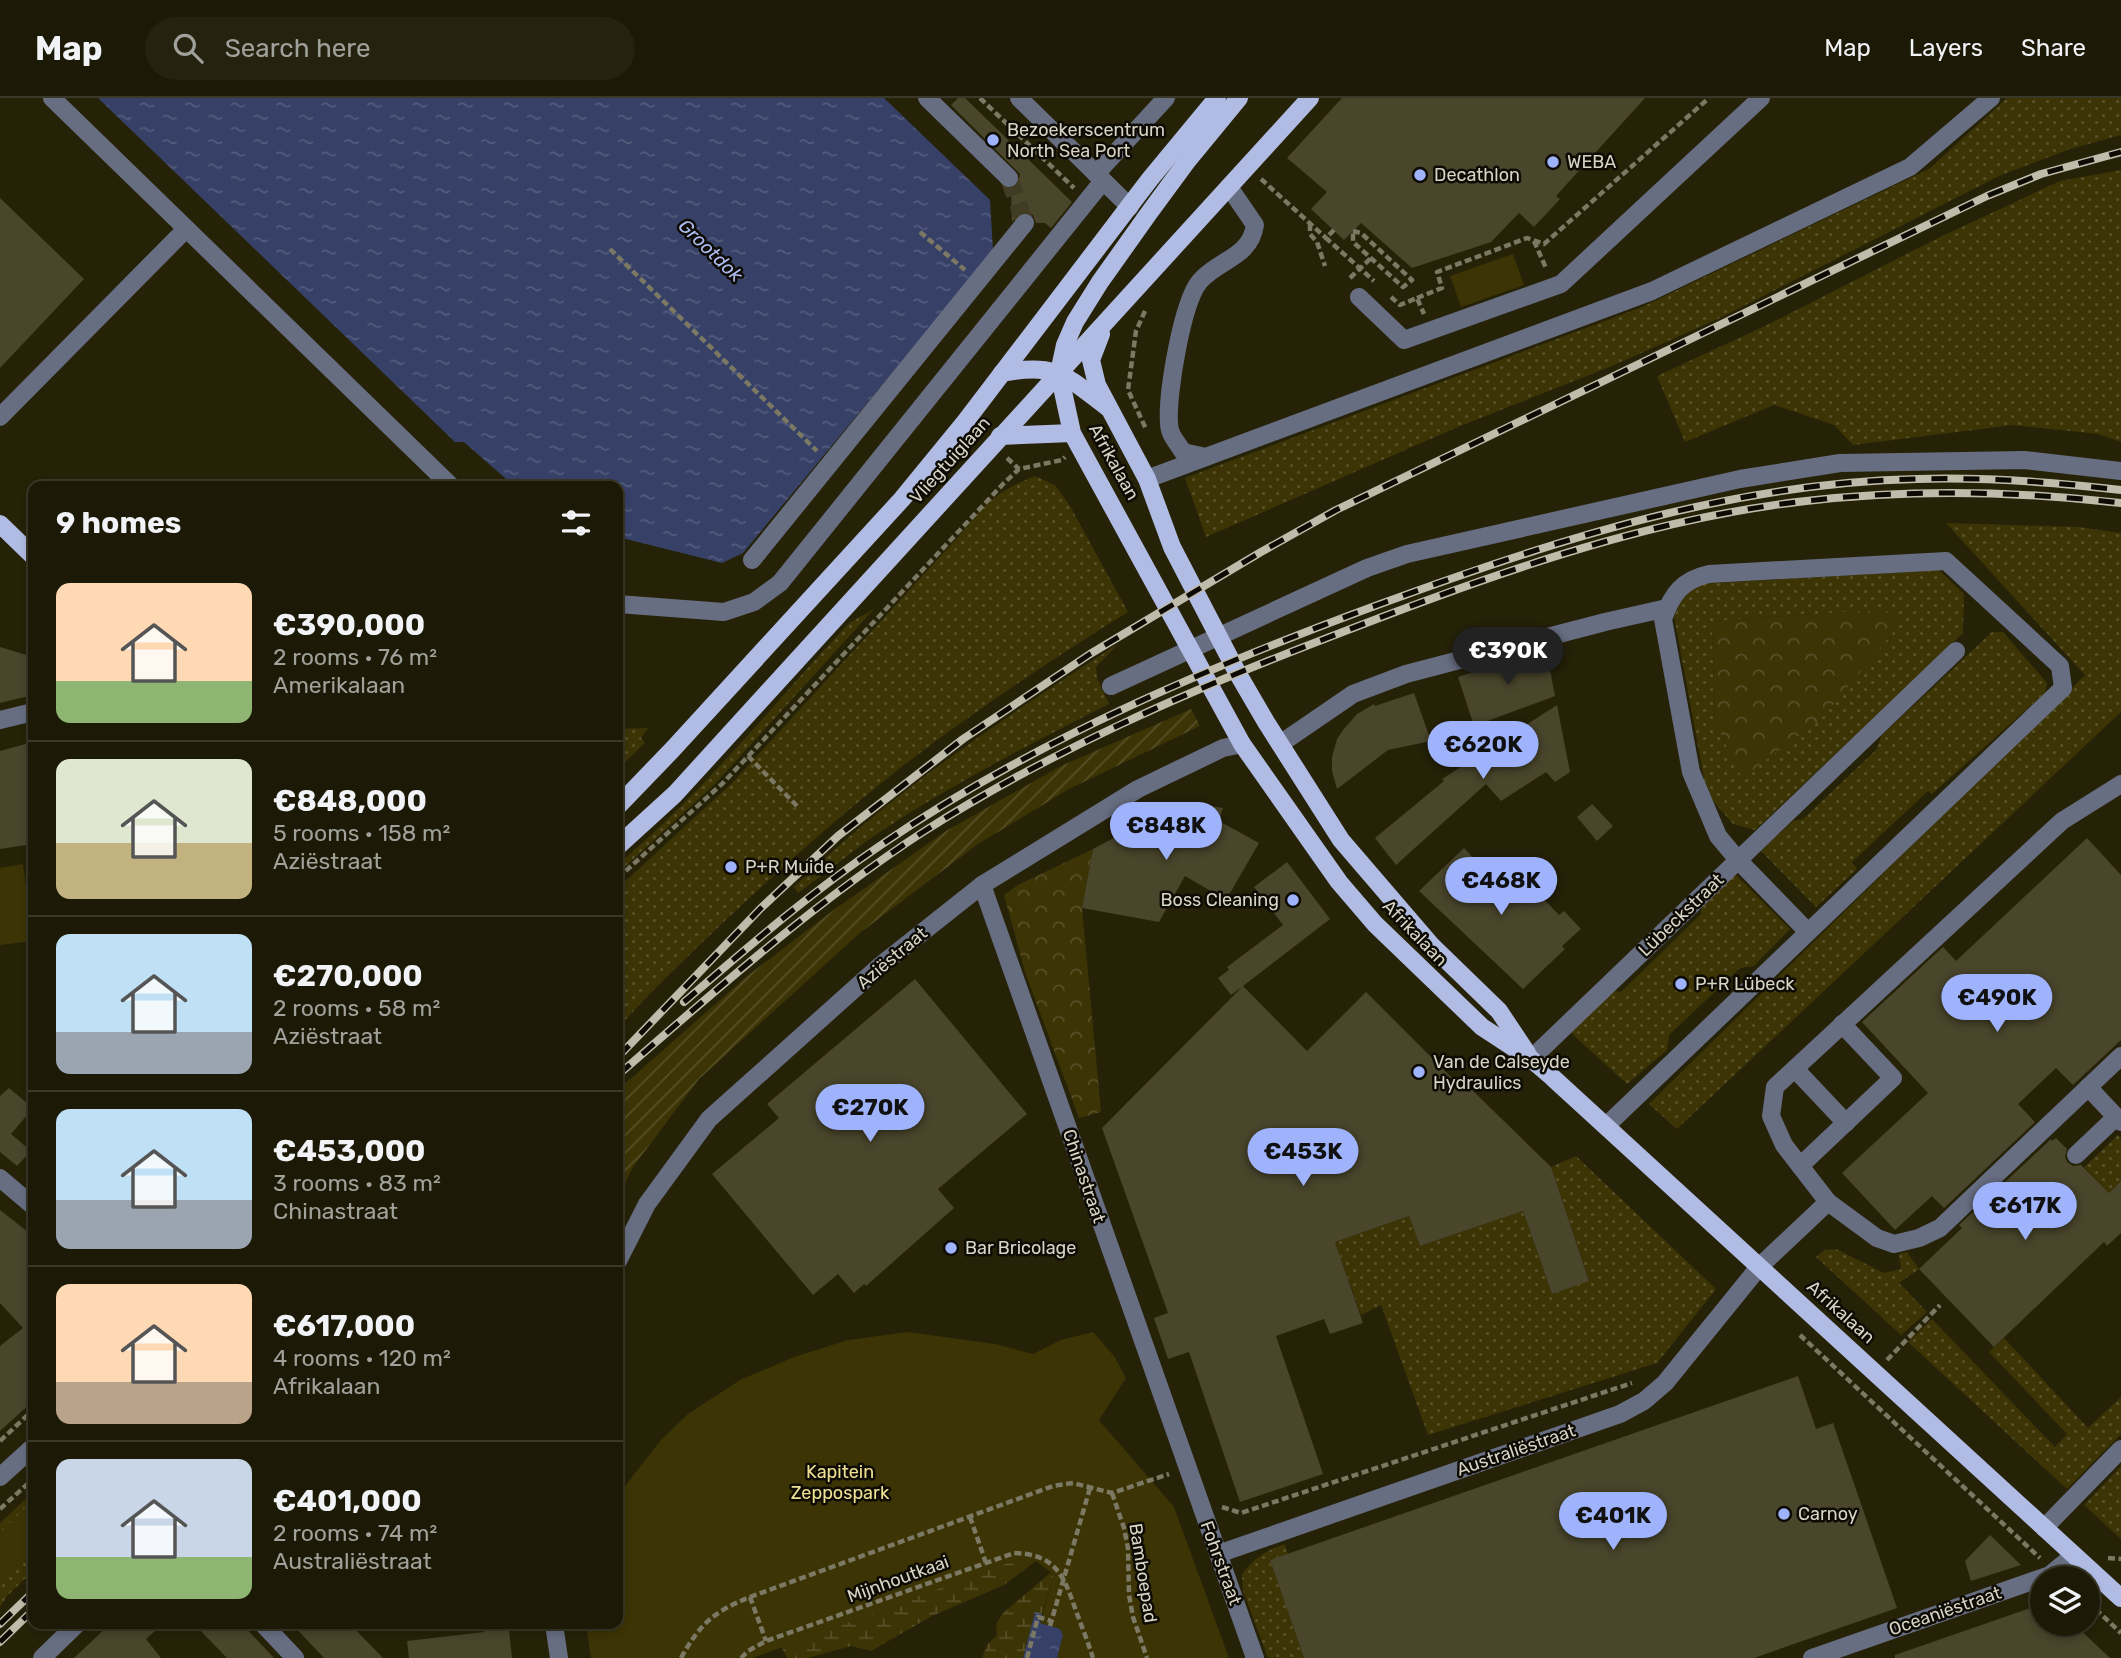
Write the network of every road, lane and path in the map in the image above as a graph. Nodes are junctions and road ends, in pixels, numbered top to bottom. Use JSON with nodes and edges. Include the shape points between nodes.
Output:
{"nodes":[{"id":1,"x":52,"y":98,"type":"edge"},
{"id":2,"x":927,"y":98,"type":"edge"},
{"id":3,"x":980,"y":98,"type":"edge"},
{"id":4,"x":1019,"y":98,"type":"edge"},
{"id":5,"x":1166,"y":98,"type":"edge"},
{"id":6,"x":1216,"y":98,"type":"edge"},
{"id":7,"x":1239,"y":98,"type":"edge"},
{"id":8,"x":1310,"y":98,"type":"edge"},
{"id":9,"x":1709,"y":98,"type":"edge"},
{"id":10,"x":1761,"y":98,"type":"edge"},
{"id":11,"x":1991,"y":98,"type":"edge"},
{"id":12,"x":1247,"y":167,"type":"junction"},
{"id":13,"x":1100,"y":177,"type":"junction"},
{"id":14,"x":1009,"y":178,"type":"tunnel mouth"},
{"id":15,"x":1229,"y":187,"type":"junction"},
{"id":16,"x":1087,"y":201,"type":"junction"},
{"id":17,"x":1130,"y":207,"type":"junction"},
{"id":18,"x":1025,"y":223,"type":"dead end"},
{"id":19,"x":1310,"y":223,"type":"junction"},
{"id":20,"x":186,"y":229,"type":"junction"},
{"id":21,"x":1334,"y":230,"type":"dead end"},
{"id":22,"x":920,"y":232,"type":"dead end"},
{"id":23,"x":1326,"y":238,"type":"junction"},
{"id":24,"x":1534,"y":240,"type":"junction"},
{"id":25,"x":610,"y":249,"type":"dead end"},
{"id":26,"x":1371,"y":258,"type":"junction"},
{"id":27,"x":1325,"y":266,"type":"dead end"},
{"id":28,"x":1360,"y":268,"type":"junction"},
{"id":29,"x":973,"y":276,"type":"dead end"},
{"id":30,"x":1555,"y":286,"type":"junction"},
{"id":31,"x":1380,"y":287,"type":"dead end"},
{"id":32,"x":1390,"y":296,"type":"dead end"},
{"id":33,"x":1359,"y":297,"type":"dead end"},
{"id":34,"x":1417,"y":298,"type":"junction"},
{"id":35,"x":1147,"y":307,"type":"dead end"},
{"id":36,"x":1105,"y":324,"type":"junction"},
{"id":37,"x":1431,"y":330,"type":"junction"},
{"id":38,"x":1002,"y":373,"type":"junction"},
{"id":39,"x":1059,"y":373,"type":"junction"},
{"id":40,"x":1128,"y":390,"type":"dead end"},
{"id":41,"x":1110,"y":409,"type":"junction"},
{"id":42,"x":0,"y":417,"type":"edge"},
{"id":43,"x":1072,"y":433,"type":"junction"},
{"id":44,"x":1000,"y":436,"type":"junction"},
{"id":45,"x":822,"y":456,"type":"dead end"},
{"id":46,"x":1206,"y":457,"type":"junction"},
{"id":47,"x":1062,"y":460,"type":"dead end"},
{"id":48,"x":2121,"y":471,"type":"edge"},
{"id":49,"x":1147,"y":479,"type":"junction"},
{"id":50,"x":446,"y":481,"type":"edge"},
{"id":51,"x":0,"y":524,"type":"edge"},
{"id":52,"x":28,"y":551,"type":"edge"},
{"id":53,"x":752,"y":560,"type":"dead end"},
{"id":54,"x":623,"y":604,"type":"edge"},
{"id":55,"x":1667,"y":608,"type":"junction"},
{"id":56,"x":1219,"y":637,"type":"junction"},
{"id":57,"x":1192,"y":649,"type":"junction"},
{"id":58,"x":1956,"y":652,"type":"dead end"},
{"id":59,"x":1111,"y":686,"type":"dead end"},
{"id":60,"x":28,"y":713,"type":"edge"},
{"id":61,"x":0,"y":720,"type":"edge"},
{"id":62,"x":1242,"y":744,"type":"junction"},
{"id":63,"x":1280,"y":744,"type":"junction"},
{"id":64,"x":748,"y":757,"type":"junction"},
{"id":65,"x":2121,"y":784,"type":"edge"},
{"id":66,"x":623,"y":801,"type":"edge"},
{"id":67,"x":797,"y":806,"type":"dead end"},
{"id":68,"x":623,"y":841,"type":"edge"},
{"id":69,"x":1738,"y":860,"type":"junction"},
{"id":70,"x":623,"y":873,"type":"edge"},
{"id":71,"x":982,"y":885,"type":"junction"},
{"id":72,"x":1807,"y":931,"type":"junction"},
{"id":73,"x":1842,"y":1024,"type":"junction"},
{"id":74,"x":2121,"y":1056,"type":"edge"},
{"id":75,"x":1531,"y":1059,"type":"junction"},
{"id":76,"x":1795,"y":1069,"type":"junction"},
{"id":77,"x":2088,"y":1087,"type":"junction"},
{"id":78,"x":2119,"y":1119,"type":"edge"},
{"id":79,"x":1846,"y":1123,"type":"junction"},
{"id":80,"x":1606,"y":1126,"type":"junction"},
{"id":81,"x":2076,"y":1155,"type":"dead end"},
{"id":82,"x":1800,"y":1166,"type":"junction"},
{"id":83,"x":0,"y":1178,"type":"edge"},
{"id":84,"x":28,"y":1202,"type":"edge"},
{"id":85,"x":1828,"y":1202,"type":"junction"},
{"id":86,"x":623,"y":1251,"type":"edge"},
{"id":87,"x":1759,"y":1266,"type":"junction"},
{"id":88,"x":1940,"y":1306,"type":"dead end"},
{"id":89,"x":1791,"y":1326,"type":"dead end"},
{"id":90,"x":1875,"y":1372,"type":"junction"},
{"id":91,"x":1644,"y":1379,"type":"dead end"},
{"id":92,"x":28,"y":1415,"type":"edge"},
{"id":93,"x":0,"y":1441,"type":"edge"},
{"id":94,"x":2121,"y":1449,"type":"edge"},
{"id":95,"x":28,"y":1452,"type":"edge"},
{"id":96,"x":1186,"y":1468,"type":"junction"},
{"id":97,"x":0,"y":1477,"type":"edge"},
{"id":98,"x":28,"y":1484,"type":"edge"},
{"id":99,"x":1090,"y":1488,"type":"junction"},
{"id":100,"x":1112,"y":1493,"type":"junction"},
{"id":101,"x":1220,"y":1506,"type":"dead end"},
{"id":102,"x":0,"y":1509,"type":"edge"},
{"id":103,"x":970,"y":1517,"type":"junction"},
{"id":104,"x":2044,"y":1528,"type":"junction"},
{"id":105,"x":1218,"y":1554,"type":"junction"},
{"id":106,"x":2074,"y":1555,"type":"junction"},
{"id":107,"x":986,"y":1563,"type":"junction"},
{"id":108,"x":2049,"y":1566,"type":"edge"},
{"id":109,"x":2062,"y":1566,"type":"edge"},
{"id":110,"x":1064,"y":1576,"type":"junction"},
{"id":111,"x":2030,"y":1581,"type":"edge"},
{"id":112,"x":750,"y":1597,"type":"junction"},
{"id":113,"x":2121,"y":1598,"type":"edge"},
{"id":114,"x":2100,"y":1613,"type":"edge"},
{"id":115,"x":72,"y":1629,"type":"edge"},
{"id":116,"x":268,"y":1629,"type":"edge"},
{"id":117,"x":555,"y":1629,"type":"edge"},
{"id":118,"x":2121,"y":1633,"type":"edge"},
{"id":119,"x":766,"y":1641,"type":"junction"},
{"id":120,"x":42,"y":1658,"type":"edge"},
{"id":121,"x":295,"y":1658,"type":"edge"},
{"id":122,"x":559,"y":1658,"type":"edge"},
{"id":123,"x":681,"y":1658,"type":"edge"},
{"id":124,"x":741,"y":1658,"type":"edge"},
{"id":125,"x":1027,"y":1658,"type":"edge"},
{"id":126,"x":1093,"y":1658,"type":"edge"},
{"id":127,"x":1147,"y":1658,"type":"edge"},
{"id":128,"x":1255,"y":1658,"type":"edge"},
{"id":129,"x":1812,"y":1658,"type":"edge"}],
"edges":[{"from":1,"to":20,"type":"street"},
{"from":2,"to":14,"type":"street"},
{"from":3,"to":16,"type":"path"},
{"from":4,"to":13,"type":"street"},
{"from":5,"to":13,"type":"street"},
{"from":6,"to":17,"type":"main road","name":"Vliegtuiglaan"},
{"from":7,"to":39,"type":"main road","via":[[1100,282],[1065,345]]},
{"from":8,"to":12,"type":"main road","name":"Vliegtuiglaan"},
{"from":9,"to":24,"type":"path","via":[[1544,244]]},
{"from":10,"to":30,"type":"street"},
{"from":11,"to":46,"type":"street","via":[[1910,167],[1677,280]]},
{"from":12,"to":15,"type":"main road","name":"Vliegtuiglaan"},
{"from":12,"to":19,"type":"path"},
{"from":13,"to":16,"type":"street"},
{"from":13,"to":17,"type":"street"},
{"from":15,"to":36,"type":"main road","name":"Vliegtuiglaan"},
{"from":15,"to":46,"type":"street","via":[[1255,225],[1253,239],[1200,281],[1188,301],[1169,402],[1172,438],[1183,452]]},
{"from":16,"to":54,"type":"street","via":[[780,583],[754,603],[724,612]]},
{"from":17,"to":38,"type":"main road","name":"Vliegtuiglaan"},
{"from":18,"to":53,"type":"street"},
{"from":19,"to":23,"type":"path"},
{"from":19,"to":27,"type":"path","via":[[1310,234]]},
{"from":20,"to":42,"type":"street"},
{"from":20,"to":50,"type":"street"},
{"from":21,"to":23,"type":"path"},
{"from":22,"to":29,"type":"path"},
{"from":23,"to":28,"type":"path"},
{"from":24,"to":30,"type":"path"},
{"from":24,"to":34,"type":"path","via":[[1527,238],[1437,272],[1443,288]]},
{"from":25,"to":45,"type":"path"},
{"from":26,"to":26,"type":"path","via":[[1353,242],[1353,231],[1362,233],[1412,280],[1403,287]]},
{"from":26,"to":28,"type":"path"},
{"from":28,"to":31,"type":"path"},
{"from":30,"to":37,"type":"street"},
{"from":32,"to":34,"type":"path","via":[[1400,305]]},
{"from":33,"to":37,"type":"street","via":[[1404,340]]},
{"from":34,"to":37,"type":"path"},
{"from":35,"to":40,"type":"path","via":[[1136,331]]},
{"from":36,"to":39,"type":"main road","name":"Vliegtuiglaan"},
{"from":36,"to":41,"type":"main road","via":[[1091,360]]},
{"from":38,"to":39,"type":"main road","via":[[1041,369]]},
{"from":38,"to":66,"type":"main road","name":"Vliegtuiglaan","via":[[902,499]]},
{"from":39,"to":41,"type":"main road","name":"Afrikalaan"},
{"from":39,"to":43,"type":"main road","name":"Afrikalaan"},
{"from":39,"to":44,"type":"main road","name":"Vliegtuiglaan"},
{"from":41,"to":49,"type":"main road","name":"Afrikalaan"},
{"from":43,"to":44,"type":"main road"},
{"from":43,"to":57,"type":"main road","name":"Afrikalaan"},
{"from":44,"to":68,"type":"main road","name":"Vliegtuiglaan","via":[[675,794]]},
{"from":46,"to":49,"type":"street"},
{"from":47,"to":64,"type":"path","via":[[1019,469]]},
{"from":48,"to":56,"type":"street","via":[[2024,460],[1840,463],[1740,479],[1408,554],[1367,568]]},
{"from":49,"to":56,"type":"main road","name":"Afrikalaan","via":[[1172,547]]},
{"from":51,"to":52,"type":"main road"},
{"from":55,"to":63,"type":"street","via":[[1406,674],[1353,694]]},
{"from":55,"to":69,"type":"street","via":[[1663,619],[1691,772],[1718,836]]},
{"from":55,"to":72,"type":"street","via":[[1691,578],[1709,574],[1946,561],[2060,666],[2063,688]]},
{"from":56,"to":57,"type":"street"},
{"from":56,"to":63,"type":"main road","name":"Afrikalaan"},
{"from":57,"to":59,"type":"street"},
{"from":57,"to":62,"type":"main road","name":"Afrikalaan"},
{"from":58,"to":69,"type":"street"},
{"from":60,"to":61,"type":"street"},
{"from":62,"to":71,"type":"street","name":"Aziëstraat","via":[[1223,748],[1138,789]]},
{"from":62,"to":75,"type":"main road","name":"Afrikalaan","via":[[1339,882],[1375,924],[1482,1027]]},
{"from":63,"to":75,"type":"main road","name":"Afrikalaan","via":[[1341,840],[1432,946],[1499,1011]]},
{"from":64,"to":67,"type":"path"},
{"from":64,"to":70,"type":"path"},
{"from":65,"to":73,"type":"street","via":[[2062,821]]},
{"from":69,"to":72,"type":"street","name":"Lübeckstraat"},
{"from":69,"to":75,"type":"street","name":"Lübeckstraat"},
{"from":71,"to":86,"type":"street","name":"Aziëstraat","via":[[881,965],[709,1119],[647,1204]]},
{"from":71,"to":96,"type":"street","name":"Chinastraat"},
{"from":72,"to":80,"type":"street"},
{"from":73,"to":76,"type":"street"},
{"from":73,"to":79,"type":"street","via":[[1894,1078]]},
{"from":74,"to":77,"type":"street"},
{"from":75,"to":80,"type":"main road","name":"Afrikalaan"},
{"from":76,"to":79,"type":"street"},
{"from":76,"to":82,"type":"street","via":[[1776,1087],[1771,1116]]},
{"from":77,"to":78,"type":"street"},
{"from":77,"to":85,"type":"street","via":[[1940,1228],[1919,1238],[1894,1244],[1877,1238]]},
{"from":78,"to":81,"type":"street"},
{"from":79,"to":82,"type":"street"},
{"from":80,"to":87,"type":"main road","name":"Afrikalaan"},
{"from":82,"to":85,"type":"street"},
{"from":83,"to":84,"type":"street"},
{"from":85,"to":87,"type":"street","name":"Australiëstraat"},
{"from":87,"to":90,"type":"main road","name":"Afrikalaan"},
{"from":87,"to":105,"type":"street","name":"Australiëstraat","via":[[1665,1383],[1620,1414]]},
{"from":88,"to":90,"type":"path"},
{"from":89,"to":108,"type":"path"},
{"from":90,"to":104,"type":"main road","name":"Afrikalaan"},
{"from":91,"to":101,"type":"path","via":[[1241,1513]]},
{"from":92,"to":93,"type":"path"},
{"from":94,"to":104,"type":"street"},
{"from":95,"to":97,"type":"street"},
{"from":96,"to":100,"type":"path"},
{"from":96,"to":105,"type":"street","name":"Fohrstraat"},
{"from":98,"to":102,"type":"path"},
{"from":99,"to":100,"type":"path"},
{"from":99,"to":103,"type":"path","via":[[1073,1483],[1053,1486]]},
{"from":99,"to":110,"type":"path"},
{"from":100,"to":127,"type":"path","name":"Bamboepad","via":[[1128,1548],[1133,1617]]},
{"from":103,"to":107,"type":"path"},
{"from":103,"to":112,"type":"path"},
{"from":104,"to":106,"type":"main road","name":"Afrikalaan"},
{"from":105,"to":128,"type":"street","name":"Fohrstraat"},
{"from":106,"to":109,"type":"street","name":"Oceaniëstraat"},
{"from":106,"to":113,"type":"main road","name":"Afrikalaan"},
{"from":107,"to":110,"type":"path","name":"Mijnhoutkaai","via":[[1014,1553],[1031,1553]]},
{"from":107,"to":119,"type":"path","name":"Mijnhoutkaai"},
{"from":110,"to":125,"type":"path","via":[[1050,1624],[1038,1617]]},
{"from":110,"to":126,"type":"path"},
{"from":111,"to":129,"type":"street","name":"Oceaniëstraat"},
{"from":112,"to":119,"type":"path"},
{"from":112,"to":123,"type":"path","via":[[724,1607],[695,1634]]},
{"from":114,"to":118,"type":"path"},
{"from":115,"to":120,"type":"street"},
{"from":116,"to":121,"type":"street"},
{"from":117,"to":122,"type":"street"},
{"from":119,"to":124,"type":"path","name":"Mijnhoutkaai"}]}
